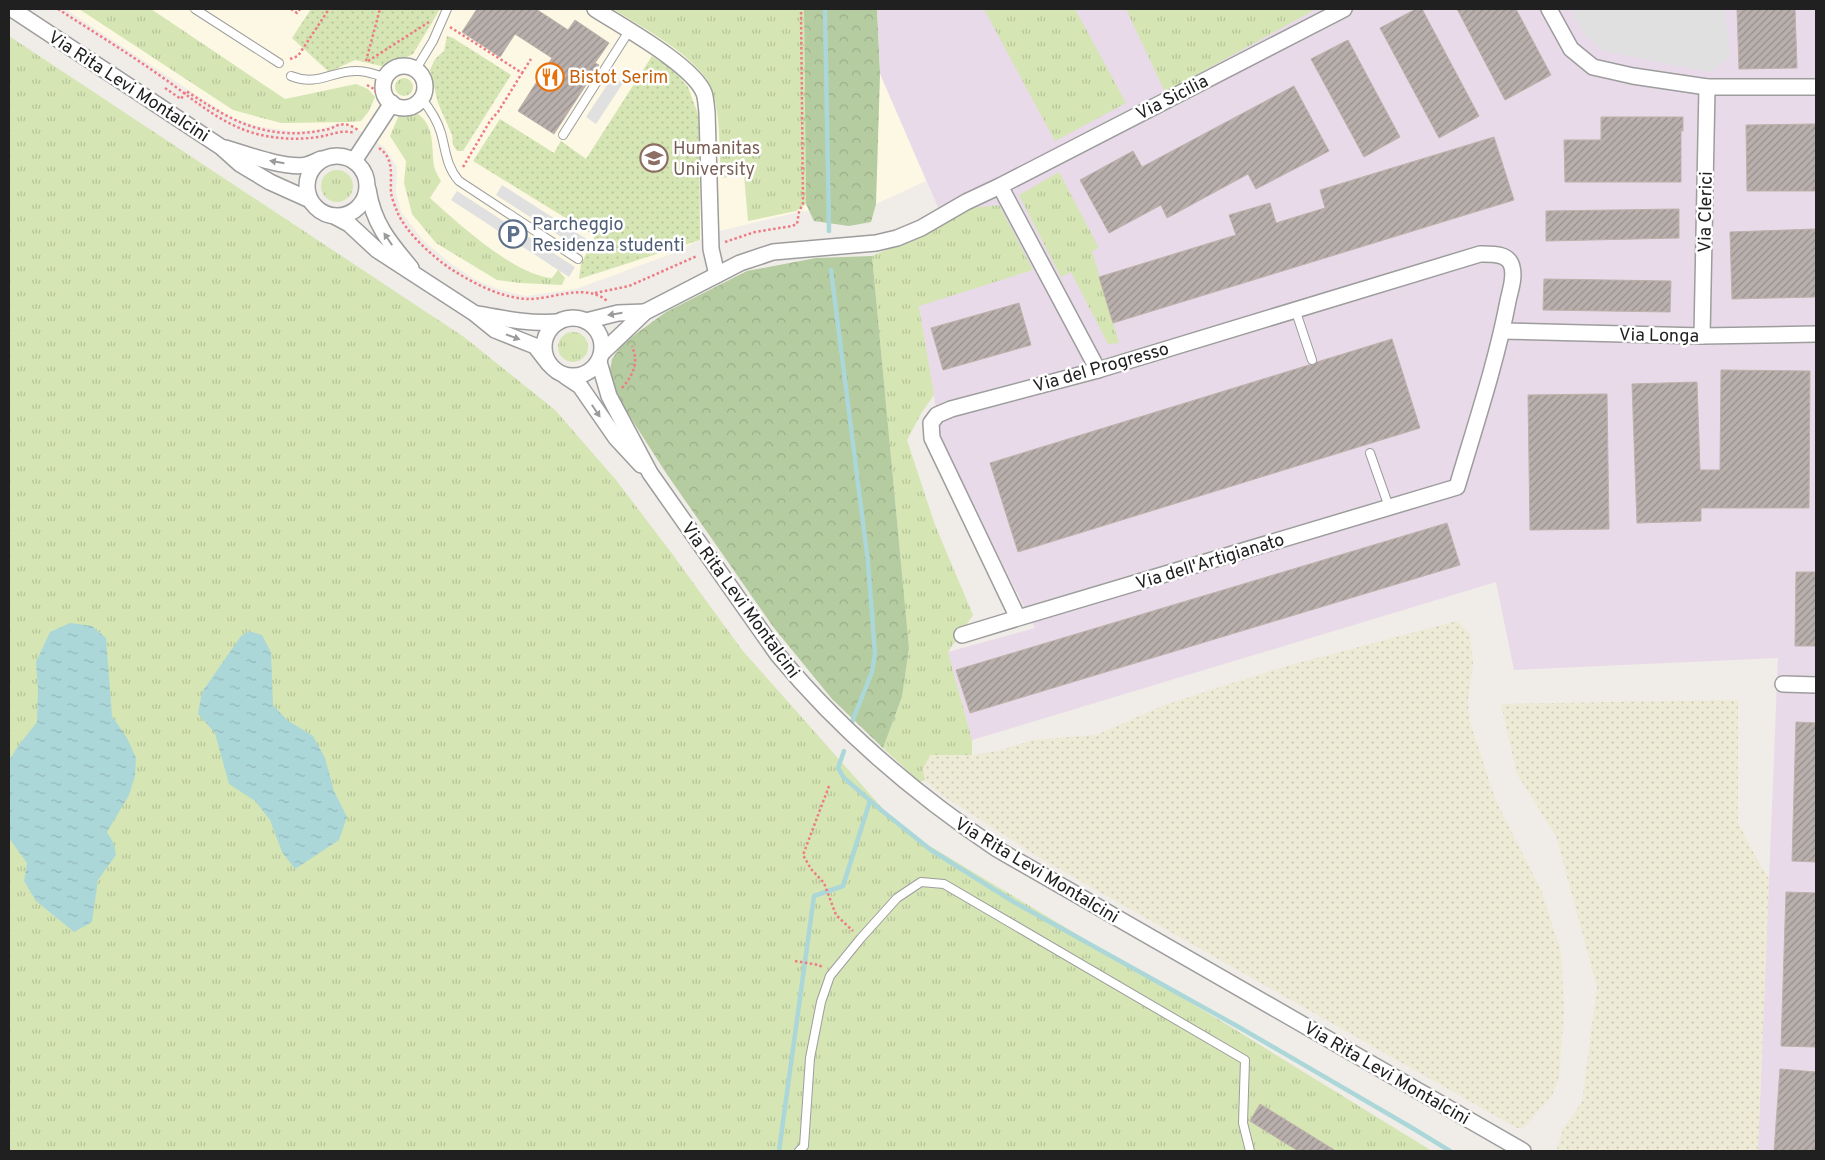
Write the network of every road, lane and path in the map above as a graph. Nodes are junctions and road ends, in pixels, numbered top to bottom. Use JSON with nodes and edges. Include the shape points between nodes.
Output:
{"nodes":[{"id":1,"x":12,"y":9,"type":"edge"},
{"id":2,"x":195,"y":9,"type":"edge"},
{"id":3,"x":291,"y":9,"type":"edge"},
{"id":4,"x":300,"y":9,"type":"edge"},
{"id":5,"x":330,"y":9,"type":"edge"},
{"id":6,"x":447,"y":9,"type":"edge"},
{"id":7,"x":595,"y":9,"type":"edge"},
{"id":8,"x":801,"y":9,"type":"edge"},
{"id":9,"x":1344,"y":9,"type":"edge"},
{"id":10,"x":1549,"y":9,"type":"edge"},
{"id":11,"x":441,"y":22,"type":"junction"},
{"id":12,"x":629,"y":31,"type":"junction"},
{"id":13,"x":531,"y":59,"type":"dead end"},
{"id":14,"x":366,"y":62,"type":"dead end"},
{"id":15,"x":279,"y":63,"type":"joint"},
{"id":16,"x":416,"y":69,"type":"junction"},
{"id":17,"x":522,"y":74,"type":"junction"},
{"id":18,"x":291,"y":76,"type":"dead end"},
{"id":19,"x":385,"y":77,"type":"junction"},
{"id":20,"x":1707,"y":87,"type":"junction"},
{"id":21,"x":1816,"y":87,"type":"edge"},
{"id":22,"x":165,"y":88,"type":"dead end"},
{"id":23,"x":421,"y":98,"type":"junction"},
{"id":24,"x":392,"y":103,"type":"junction"},
{"id":25,"x":359,"y":130,"type":"dead end"},
{"id":26,"x":563,"y":135,"type":"dead end"},
{"id":27,"x":221,"y":147,"type":"junction"},
{"id":28,"x":324,"y":158,"type":"junction"},
{"id":29,"x":354,"y":161,"type":"junction"},
{"id":30,"x":450,"y":169,"type":"junction"},
{"id":31,"x":367,"y":186,"type":"junction"},
{"id":32,"x":1000,"y":186,"type":"junction"},
{"id":33,"x":310,"y":200,"type":"junction"},
{"id":34,"x":334,"y":216,"type":"junction"},
{"id":35,"x":711,"y":249,"type":"junction"},
{"id":36,"x":578,"y":258,"type":"dead end"},
{"id":37,"x":717,"y":275,"type":"junction"},
{"id":38,"x":419,"y":276,"type":"junction"},
{"id":39,"x":594,"y":293,"type":"dead end"},
{"id":40,"x":1295,"y":309,"type":"junction"},
{"id":41,"x":645,"y":312,"type":"junction"},
{"id":42,"x":474,"y":313,"type":"junction"},
{"id":43,"x":586,"y":321,"type":"junction"},
{"id":44,"x":558,"y":322,"type":"junction"},
{"id":45,"x":1502,"y":331,"type":"junction"},
{"id":46,"x":1816,"y":334,"type":"edge"},
{"id":47,"x":1702,"y":336,"type":"junction"},
{"id":48,"x":600,"y":358,"type":"junction"},
{"id":49,"x":1312,"y":360,"type":"dead end"},
{"id":50,"x":549,"y":364,"type":"junction"},
{"id":51,"x":1098,"y":370,"type":"junction"},
{"id":52,"x":565,"y":376,"type":"junction"},
{"id":53,"x":1370,"y":453,"type":"dead end"},
{"id":54,"x":650,"y":473,"type":"junction"},
{"id":55,"x":1389,"y":507,"type":"junction"},
{"id":56,"x":1018,"y":618,"type":"junction"},
{"id":57,"x":962,"y":635,"type":"dead end"},
{"id":58,"x":1783,"y":684,"type":"dead end"},
{"id":59,"x":1816,"y":685,"type":"edge"},
{"id":60,"x":829,"y":786,"type":"dead end"},
{"id":61,"x":861,"y":938,"type":"junction"},
{"id":62,"x":795,"y":961,"type":"dead end"},
{"id":63,"x":812,"y":964,"type":"dead end"},
{"id":64,"x":799,"y":1151,"type":"edge"},
{"id":65,"x":1250,"y":1151,"type":"edge"},
{"id":66,"x":1523,"y":1151,"type":"edge"}],
"edges":[{"from":1,"to":27,"type":"street","name":"Via Rita Levi Montalcini"},
{"from":2,"to":15,"type":"lane"},
{"from":3,"to":4,"type":"path","via":[[297,13]]},
{"from":5,"to":15,"type":"path","via":[[298,56]]},
{"from":6,"to":11,"type":"lane"},
{"from":7,"to":12,"type":"street"},
{"from":8,"to":35,"type":"path","via":[[803,203],[797,224],[755,232]]},
{"from":9,"to":32,"type":"street","name":"Via Sicilia"},
{"from":10,"to":20,"type":"street","via":[[1571,49],[1593,67]]},
{"from":11,"to":14,"type":"path","via":[[434,19]]},
{"from":11,"to":16,"type":"lane"},
{"from":11,"to":17,"type":"path"},
{"from":12,"to":26,"type":"lane"},
{"from":12,"to":35,"type":"street","via":[[675,61],[693,76],[704,92]]},
{"from":13,"to":17,"type":"path"},
{"from":16,"to":19,"type":"street","via":[[397,67]]},
{"from":16,"to":23,"type":"street","via":[[423,79]]},
{"from":17,"to":30,"type":"path","via":[[464,166]]},
{"from":18,"to":19,"type":"lane","via":[[316,80],[356,71]]},
{"from":19,"to":24,"type":"street","via":[[384,93]]},
{"from":20,"to":21,"type":"street"},
{"from":20,"to":47,"type":"street","name":"Via Clerici"},
{"from":22,"to":25,"type":"path","via":[[181,99],[186,90],[229,119],[265,131],[306,133],[340,124]]},
{"from":23,"to":24,"type":"street","via":[[411,106]]},
{"from":23,"to":30,"type":"lane","via":[[433,114]]},
{"from":24,"to":29,"type":"street"},
{"from":28,"to":27,"type":"street","name":"Via Rita Levi Montalcini","one_way":true,"via":[[296,165]]},
{"from":27,"to":33,"type":"street","name":"Via Rita Levi Montalcini","via":[[240,164],[270,182]]},
{"from":28,"to":29,"type":"street","name":"Via Rita Levi Montalcini","via":[[344,156]]},
{"from":28,"to":33,"type":"street","via":[[316,163],[306,181]]},
{"from":29,"to":31,"type":"street","name":"Via Rita Levi Montalcini","via":[[365,176]]},
{"from":30,"to":36,"type":"lane","via":[[464,184]]},
{"from":31,"to":34,"type":"street","via":[[366,196],[354,211]]},
{"from":38,"to":31,"type":"street","name":"Via Rita Levi Montalcini","one_way":true,"via":[[380,226],[371,207]]},
{"from":32,"to":37,"type":"street","name":"Via Sicilia","via":[[897,238],[876,243],[773,252]]},
{"from":32,"to":51,"type":"street"},
{"from":33,"to":34,"type":"street","name":"Via Rita Levi Montalcini","via":[[324,214]]},
{"from":34,"to":38,"type":"street","name":"Via Rita Levi Montalcini","via":[[349,224],[377,250]]},
{"from":35,"to":37,"type":"street"},
{"from":35,"to":39,"type":"path","via":[[629,286]]},
{"from":37,"to":41,"type":"street","name":"Via Sicilia"},
{"from":38,"to":42,"type":"street","name":"Via Rita Levi Montalcini"},
{"from":40,"to":45,"type":"street","name":"Via del Progresso","via":[[1480,254],[1494,253],[1505,257],[1512,266]]},
{"from":40,"to":49,"type":"lane"},
{"from":40,"to":51,"type":"street","name":"Via del Progresso"},
{"from":41,"to":43,"type":"street","one_way":true,"via":[[618,313]]},
{"from":41,"to":48,"type":"street"},
{"from":42,"to":44,"type":"street","name":"Via Rita Levi Montalcini","via":[[516,321]]},
{"from":42,"to":50,"type":"street","name":"Via Rita Levi Montalcini","one_way":true,"via":[[495,330],[535,346]]},
{"from":43,"to":44,"type":"street","name":"Via Rita Levi Montalcini","via":[[567,318]]},
{"from":43,"to":48,"type":"street","name":"Via Rita Levi Montalcini","via":[[599,334],[602,343]]},
{"from":44,"to":50,"type":"street","via":[[545,336],[545,356]]},
{"from":45,"to":47,"type":"street","name":"Via Longa"},
{"from":45,"to":55,"type":"street","name":"Via dell'Artigianato","via":[[1457,487]]},
{"from":46,"to":47,"type":"street","name":"Via Longa"},
{"from":48,"to":52,"type":"street","via":[[584,375]]},
{"from":48,"to":54,"type":"street","name":"Via Rita Levi Montalcini","via":[[609,396]]},
{"from":50,"to":52,"type":"street","name":"Via Rita Levi Montalcini"},
{"from":51,"to":56,"type":"street","name":"Via del Progresso","via":[[951,409],[937,415],[931,423],[932,438]]},
{"from":52,"to":54,"type":"street","name":"Via Rita Levi Montalcini","one_way":true,"via":[[580,386],[625,450]]},
{"from":53,"to":55,"type":"lane"},
{"from":54,"to":66,"type":"street","name":"Via Rita Levi Montalcini","via":[[801,683],[882,763],[952,819],[1039,874]]},
{"from":55,"to":56,"type":"street","name":"Via dell'Artigianato"},
{"from":56,"to":57,"type":"street","name":"Via dell'Artigianato"},
{"from":58,"to":59,"type":"street"},
{"from":60,"to":61,"type":"path","via":[[803,855],[824,883],[836,915]]},
{"from":61,"to":64,"type":"lane","via":[[830,976],[821,1002],[810,1058],[804,1146]]},
{"from":61,"to":65,"type":"lane","via":[[897,898],[921,882],[944,884],[1245,1060],[1243,1123]]},
{"from":62,"to":63,"type":"path"}]}
